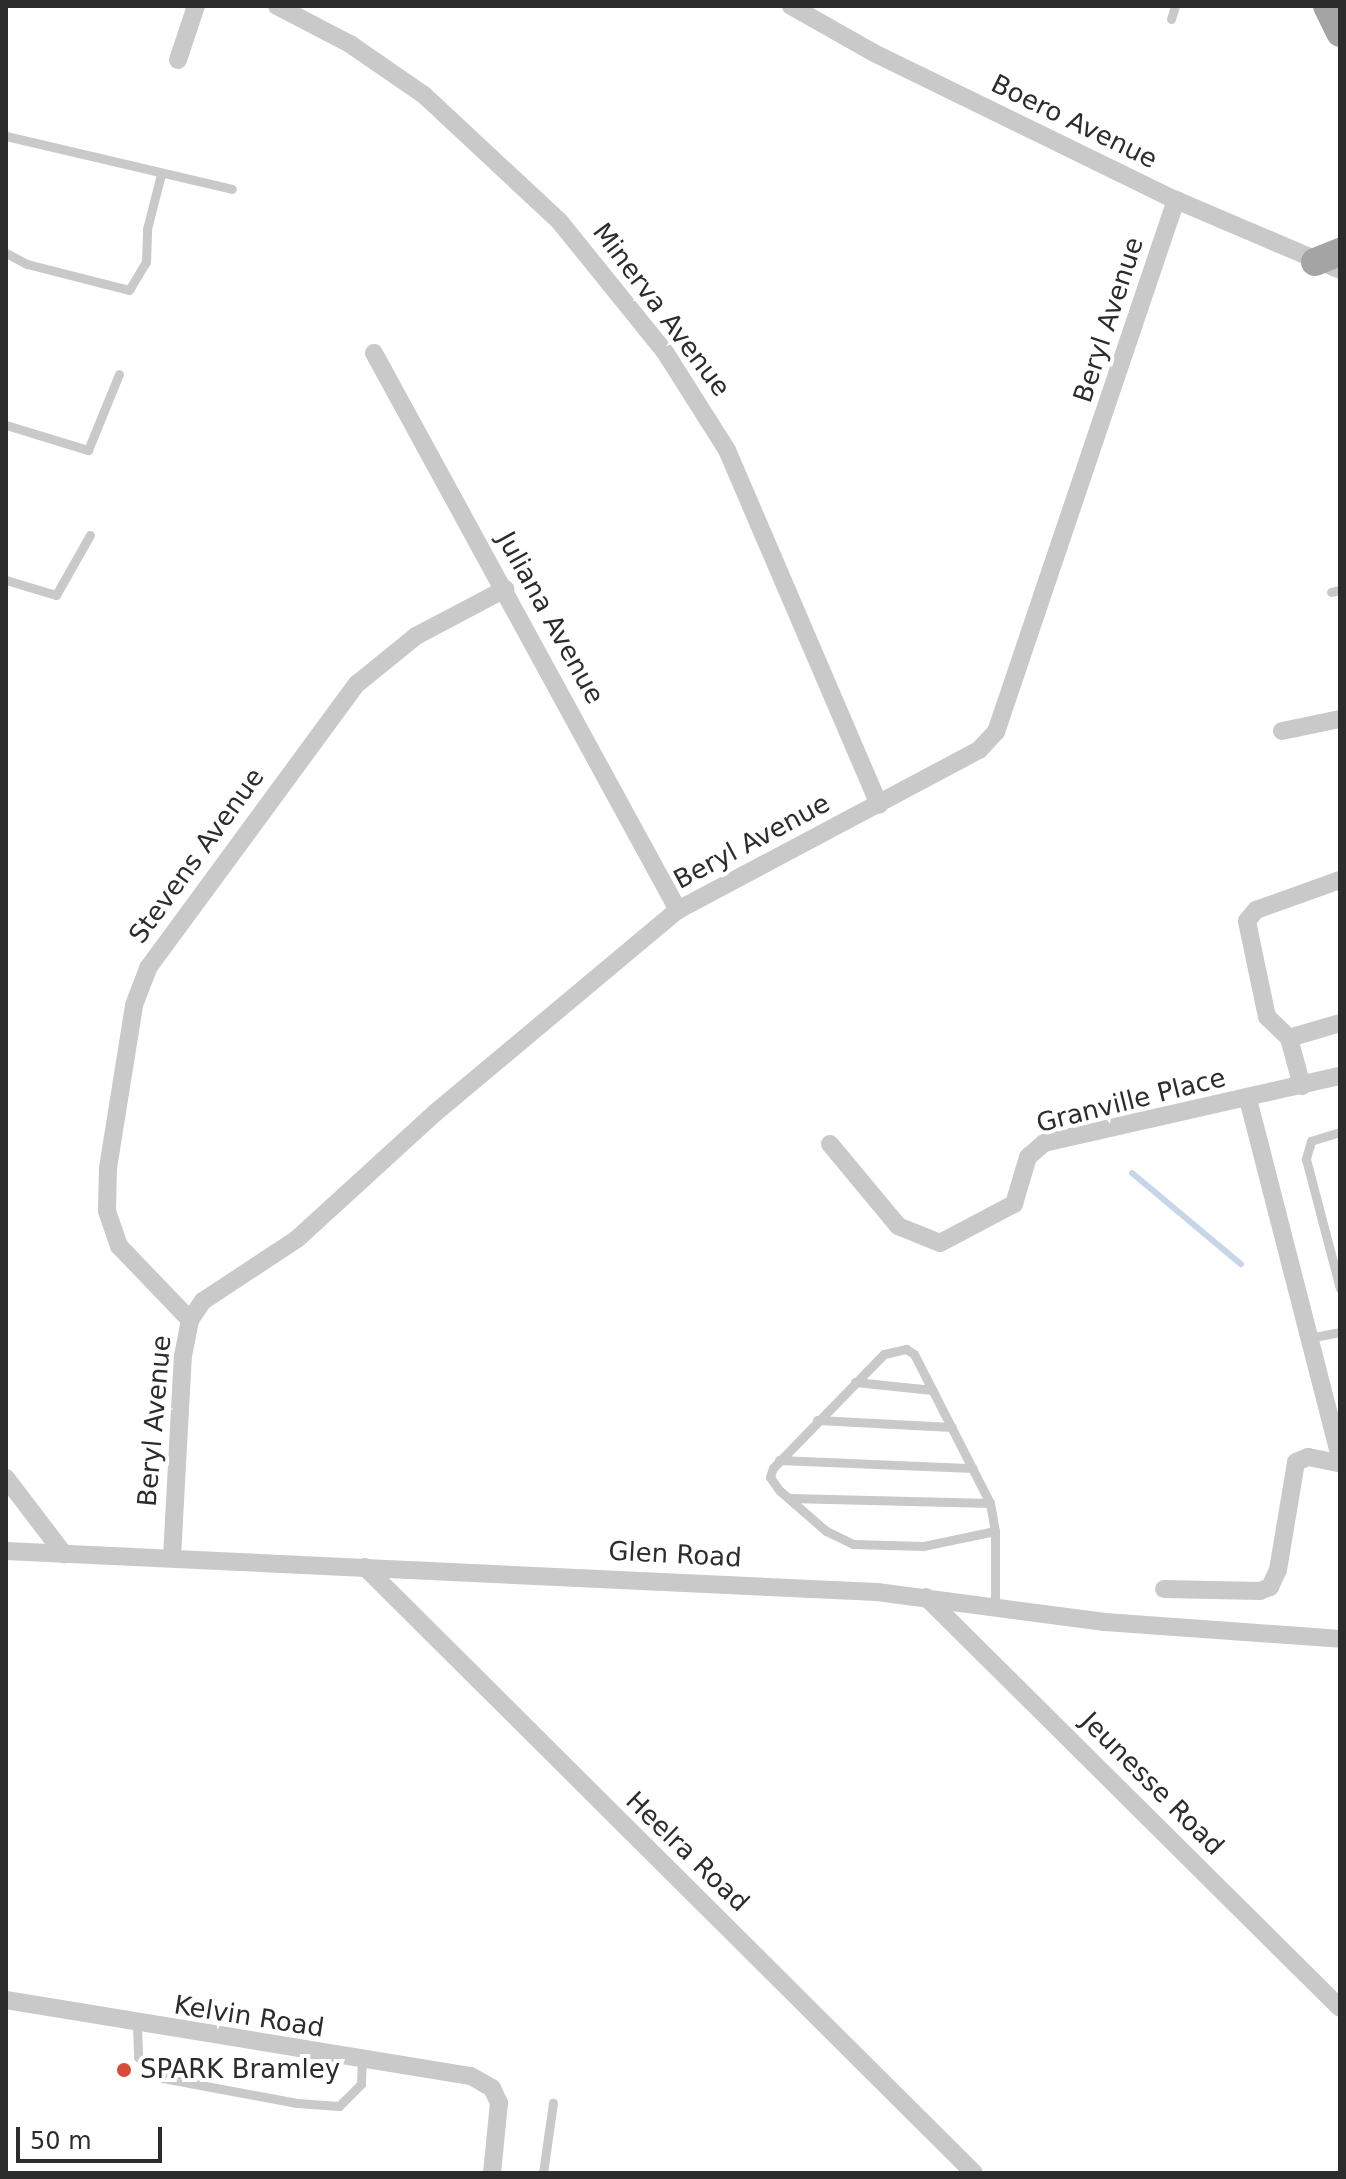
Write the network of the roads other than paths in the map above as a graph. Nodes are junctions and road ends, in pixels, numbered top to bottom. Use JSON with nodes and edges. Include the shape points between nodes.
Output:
{"nodes":[{"id":1,"x":196,"y":6,"type":"edge"},
{"id":2,"x":277,"y":6,"type":"edge"},
{"id":3,"x":791,"y":6,"type":"edge"},
{"id":4,"x":1175,"y":6,"type":"edge"},
{"id":5,"x":1327,"y":6,"type":"edge"},
{"id":6,"x":1171,"y":19,"type":"dead end"},
{"id":7,"x":1340,"y":33,"type":"edge"},
{"id":8,"x":178,"y":60,"type":"dead end"},
{"id":9,"x":6,"y":136,"type":"edge"},
{"id":10,"x":161,"y":174,"type":"junction"},
{"id":11,"x":232,"y":189,"type":"dead end"},
{"id":12,"x":1176,"y":200,"type":"junction"},
{"id":13,"x":6,"y":253,"type":"edge"},
{"id":14,"x":1332,"y":262,"type":"edge"},
{"id":15,"x":374,"y":353,"type":"dead end"},
{"id":16,"x":119,"y":374,"type":"dead end"},
{"id":17,"x":6,"y":425,"type":"edge"},
{"id":18,"x":90,"y":535,"type":"dead end"},
{"id":19,"x":6,"y":580,"type":"edge"},
{"id":20,"x":505,"y":589,"type":"junction"},
{"id":21,"x":1340,"y":719,"type":"edge"},
{"id":22,"x":1282,"y":731,"type":"dead end"},
{"id":23,"x":879,"y":805,"type":"junction"},
{"id":24,"x":1340,"y":880,"type":"edge"},
{"id":25,"x":678,"y":910,"type":"junction"},
{"id":26,"x":1340,"y":1023,"type":"edge"},
{"id":27,"x":1289,"y":1038,"type":"junction"},
{"id":28,"x":1340,"y":1076,"type":"edge"},
{"id":29,"x":1302,"y":1086,"type":"junction"},
{"id":30,"x":1248,"y":1099,"type":"junction"},
{"id":31,"x":1340,"y":1132,"type":"edge"},
{"id":32,"x":830,"y":1144,"type":"dead end"},
{"id":33,"x":1340,"y":1289,"type":"edge"},
{"id":34,"x":190,"y":1320,"type":"junction"},
{"id":35,"x":1340,"y":1332,"type":"edge"},
{"id":36,"x":1309,"y":1338,"type":"junction"},
{"id":37,"x":855,"y":1382,"type":"junction"},
{"id":38,"x":933,"y":1390,"type":"junction"},
{"id":39,"x":817,"y":1420,"type":"junction"},
{"id":40,"x":952,"y":1427,"type":"junction"},
{"id":41,"x":779,"y":1460,"type":"junction"},
{"id":42,"x":1340,"y":1460,"type":"edge"},
{"id":43,"x":973,"y":1468,"type":"junction"},
{"id":44,"x":6,"y":1478,"type":"edge"},
{"id":45,"x":789,"y":1498,"type":"junction"},
{"id":46,"x":990,"y":1503,"type":"junction"},
{"id":47,"x":995,"y":1531,"type":"junction"},
{"id":48,"x":6,"y":1551,"type":"edge"},
{"id":49,"x":64,"y":1554,"type":"junction"},
{"id":50,"x":172,"y":1557,"type":"junction"},
{"id":51,"x":365,"y":1567,"type":"junction"},
{"id":52,"x":1164,"y":1589,"type":"dead end"},
{"id":53,"x":926,"y":1597,"type":"junction"},
{"id":54,"x":995,"y":1608,"type":"junction"},
{"id":55,"x":1340,"y":1639,"type":"edge"},
{"id":56,"x":6,"y":2000,"type":"edge"},
{"id":57,"x":1340,"y":2008,"type":"edge"},
{"id":58,"x":137,"y":2025,"type":"junction"},
{"id":59,"x":362,"y":2061,"type":"junction"},
{"id":60,"x":553,"y":2103,"type":"dead end"},
{"id":61,"x":492,"y":2173,"type":"edge"},
{"id":62,"x":543,"y":2173,"type":"edge"},
{"id":63,"x":974,"y":2173,"type":"edge"}],
"edges":[{"from":1,"to":8,"type":"street"},
{"from":2,"to":23,"type":"street","name":"Minerva Avenue","via":[[350,44],[424,95],[560,222],[665,352],[727,450]]},
{"from":3,"to":12,"type":"street","name":"Boero Avenue","via":[[874,53]]},
{"from":4,"to":6,"type":"lane"},
{"from":5,"to":7,"type":"main road"},
{"from":9,"to":10,"type":"lane"},
{"from":10,"to":11,"type":"lane"},
{"from":10,"to":13,"type":"lane","via":[[147,229],[146,262],[129,290],[27,264]]},
{"from":12,"to":14,"type":"street","name":"Boero Avenue"},
{"from":12,"to":23,"type":"street","name":"Beryl Avenue","via":[[996,732],[979,750]]},
{"from":15,"to":20,"type":"street","name":"Juliana Avenue"},
{"from":16,"to":17,"type":"lane","via":[[88,450]]},
{"from":18,"to":19,"type":"lane","via":[[56,595]]},
{"from":20,"to":25,"type":"street","name":"Juliana Avenue"},
{"from":20,"to":34,"type":"street","name":"Stevens Avenue","via":[[416,636],[357,684],[148,968],[134,1005],[108,1168],[107,1211],[119,1246]]},
{"from":21,"to":22,"type":"street"},
{"from":23,"to":25,"type":"street","name":"Beryl Avenue"},
{"from":24,"to":27,"type":"street","via":[[1256,910],[1247,921],[1267,1017]]},
{"from":25,"to":34,"type":"street","name":"Beryl Avenue","via":[[435,1113],[297,1239],[212,1292]]},
{"from":26,"to":27,"type":"street"},
{"from":27,"to":29,"type":"street"},
{"from":28,"to":29,"type":"street","name":"Granville Place"},
{"from":29,"to":30,"type":"street","name":"Granville Place"},
{"from":30,"to":32,"type":"street","name":"Granville Place","via":[[1033,1148],[1014,1204],[940,1243],[898,1226]]},
{"from":30,"to":36,"type":"street","name":"Granville Place"},
{"from":31,"to":33,"type":"lane","via":[[1311,1141],[1306,1159]]},
{"from":34,"to":50,"type":"street","name":"Beryl Avenue","via":[[183,1356]]},
{"from":35,"to":36,"type":"lane"},
{"from":36,"to":42,"type":"street","name":"Granville Place"},
{"from":37,"to":38,"type":"lane"},
{"from":37,"to":38,"type":"lane","via":[[900,1346],[914,1354]]},
{"from":37,"to":39,"type":"lane"},
{"from":38,"to":40,"type":"lane"},
{"from":39,"to":40,"type":"lane"},
{"from":39,"to":41,"type":"lane"},
{"from":40,"to":43,"type":"lane"},
{"from":41,"to":43,"type":"lane"},
{"from":41,"to":45,"type":"lane","via":[[770,1477]]},
{"from":42,"to":52,"type":"street","via":[[1308,1457],[1296,1462],[1278,1570],[1270,1587]]},
{"from":43,"to":46,"type":"lane"},
{"from":44,"to":49,"type":"street"},
{"from":45,"to":46,"type":"lane"},
{"from":45,"to":47,"type":"lane","via":[[826,1531],[853,1544],[923,1546]]},
{"from":46,"to":47,"type":"lane"},
{"from":47,"to":54,"type":"lane"},
{"from":48,"to":49,"type":"street","name":"Glen Road"},
{"from":49,"to":50,"type":"street","name":"Glen Road"},
{"from":50,"to":51,"type":"street","name":"Glen Road"},
{"from":51,"to":53,"type":"street","name":"Glen Road"},
{"from":51,"to":63,"type":"street","name":"Heelra Road"},
{"from":53,"to":54,"type":"street","name":"Glen Road"},
{"from":53,"to":57,"type":"street","name":"Jeunesse Road"},
{"from":54,"to":55,"type":"street","name":"Glen Road","via":[[1190,1630]]},
{"from":56,"to":58,"type":"street","name":"Kelvin Road"},
{"from":58,"to":59,"type":"street","name":"Kelvin Road"},
{"from":58,"to":59,"type":"lane","via":[[138,2057],[163,2078],[268,2098],[339,2106],[361,2084]]},
{"from":59,"to":61,"type":"street","name":"Kelvin Road","via":[[483,2082],[499,2103]]},
{"from":60,"to":62,"type":"lane"}]}
